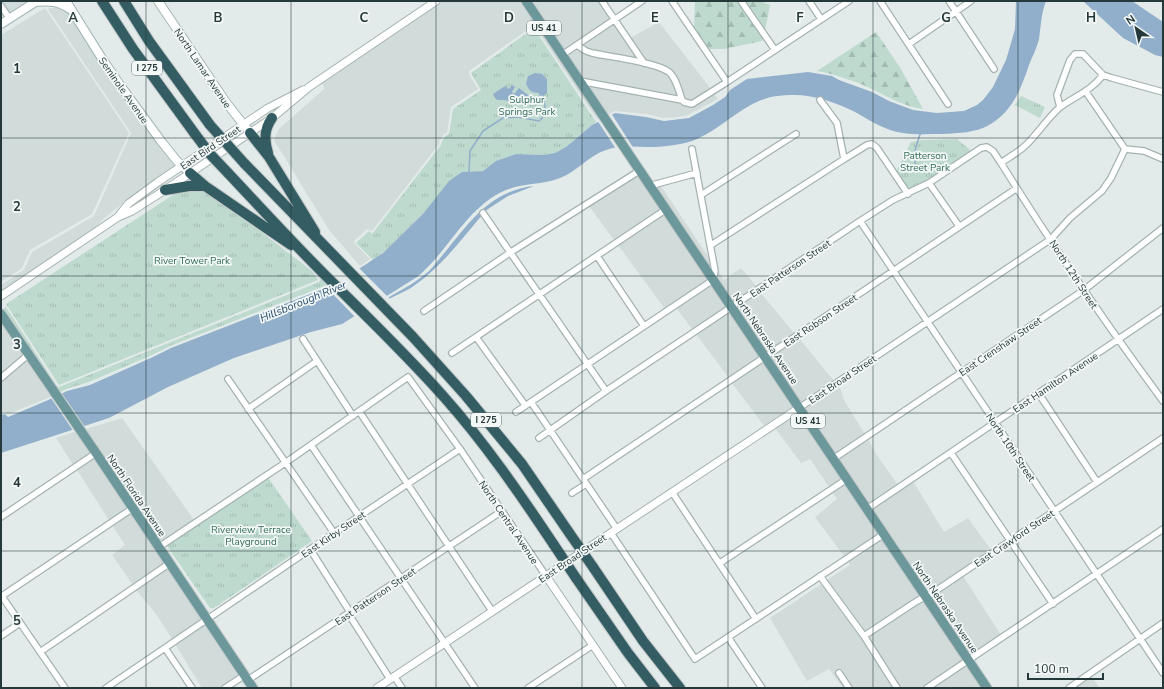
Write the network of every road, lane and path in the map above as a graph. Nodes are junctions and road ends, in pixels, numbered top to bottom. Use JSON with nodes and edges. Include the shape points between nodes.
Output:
{"nodes":[{"id":1,"x":36,"y":1,"type":"edge"},
{"id":2,"x":66,"y":1,"type":"edge"},
{"id":3,"x":102,"y":1,"type":"edge"},
{"id":4,"x":124,"y":1,"type":"edge"},
{"id":5,"x":158,"y":1,"type":"edge"},
{"id":6,"x":436,"y":1,"type":"edge"},
{"id":7,"x":526,"y":1,"type":"edge"},
{"id":8,"x":602,"y":1,"type":"edge"},
{"id":9,"x":642,"y":1,"type":"edge"},
{"id":10,"x":672,"y":1,"type":"edge"},
{"id":11,"x":741,"y":1,"type":"edge"},
{"id":12,"x":809,"y":1,"type":"edge"},
{"id":13,"x":849,"y":1,"type":"edge"},
{"id":14,"x":880,"y":1,"type":"edge"},
{"id":15,"x":949,"y":1,"type":"edge"},
{"id":16,"x":970,"y":1,"type":"edge"},
{"id":17,"x":1,"y":6,"type":"edge"},
{"id":18,"x":73,"y":11,"type":"junction"},
{"id":19,"x":956,"y":11,"type":"junction"},
{"id":20,"x":10,"y":19,"type":"junction"},
{"id":21,"x":821,"y":19,"type":"junction"},
{"id":22,"x":615,"y":20,"type":"junction"},
{"id":23,"x":1,"y":24,"type":"edge"},
{"id":24,"x":909,"y":44,"type":"junction"},
{"id":25,"x":577,"y":45,"type":"junction"},
{"id":26,"x":775,"y":50,"type":"junction"},
{"id":27,"x":562,"y":55,"type":"junction"},
{"id":28,"x":644,"y":63,"type":"junction"},
{"id":29,"x":994,"y":69,"type":"dead end"},
{"id":30,"x":1103,"y":75,"type":"junction"},
{"id":31,"x":580,"y":81,"type":"junction"},
{"id":32,"x":727,"y":82,"type":"junction"},
{"id":33,"x":309,"y":87,"type":"junction"},
{"id":34,"x":1086,"y":92,"type":"junction"},
{"id":35,"x":1163,"y":92,"type":"edge"},
{"id":36,"x":682,"y":100,"type":"junction"},
{"id":37,"x":820,"y":100,"type":"dead end"},
{"id":38,"x":948,"y":104,"type":"dead end"},
{"id":39,"x":1060,"y":107,"type":"junction"},
{"id":40,"x":272,"y":118,"type":"junction"},
{"id":41,"x":247,"y":129,"type":"junction"},
{"id":42,"x":796,"y":134,"type":"dead end"},
{"id":43,"x":987,"y":147,"type":"joint"},
{"id":44,"x":692,"y":149,"type":"dead end"},
{"id":45,"x":1125,"y":149,"type":"junction"},
{"id":46,"x":269,"y":157,"type":"junction"},
{"id":47,"x":844,"y":159,"type":"junction"},
{"id":48,"x":1163,"y":159,"type":"edge"},
{"id":49,"x":1001,"y":163,"type":"junction"},
{"id":50,"x":182,"y":166,"type":"junction"},
{"id":51,"x":640,"y":171,"type":"junction"},
{"id":52,"x":190,"y":173,"type":"junction"},
{"id":53,"x":697,"y":173,"type":"junction"},
{"id":54,"x":929,"y":183,"type":"junction"},
{"id":55,"x":205,"y":186,"type":"junction"},
{"id":56,"x":649,"y":186,"type":"junction"},
{"id":57,"x":1017,"y":188,"type":"junction"},
{"id":58,"x":165,"y":190,"type":"junction"},
{"id":59,"x":908,"y":194,"type":"junction"},
{"id":60,"x":701,"y":195,"type":"junction"},
{"id":61,"x":665,"y":210,"type":"junction"},
{"id":62,"x":483,"y":213,"type":"dead end"},
{"id":63,"x":118,"y":217,"type":"junction"},
{"id":64,"x":860,"y":221,"type":"junction"},
{"id":65,"x":959,"y":226,"type":"junction"},
{"id":66,"x":1163,"y":229,"type":"edge"},
{"id":67,"x":1051,"y":239,"type":"junction"},
{"id":68,"x":711,"y":245,"type":"junction"},
{"id":69,"x":325,"y":249,"type":"junction"},
{"id":70,"x":511,"y":252,"type":"junction"},
{"id":71,"x":597,"y":256,"type":"junction"},
{"id":72,"x":307,"y":257,"type":"junction"},
{"id":73,"x":893,"y":270,"type":"junction"},
{"id":74,"x":713,"y":280,"type":"junction"},
{"id":75,"x":1084,"y":290,"type":"junction"},
{"id":76,"x":539,"y":294,"type":"junction"},
{"id":77,"x":1,"y":296,"type":"edge"},
{"id":78,"x":732,"y":308,"type":"junction"},
{"id":79,"x":1163,"y":309,"type":"edge"},
{"id":80,"x":424,"y":311,"type":"dead end"},
{"id":81,"x":1,"y":314,"type":"edge"},
{"id":82,"x":927,"y":322,"type":"junction"},
{"id":83,"x":644,"y":326,"type":"junction"},
{"id":84,"x":476,"y":337,"type":"junction"},
{"id":85,"x":303,"y":338,"type":"dead end"},
{"id":86,"x":1118,"y":340,"type":"junction"},
{"id":87,"x":452,"y":353,"type":"dead end"},
{"id":88,"x":29,"y":354,"type":"junction"},
{"id":89,"x":766,"y":358,"type":"junction"},
{"id":90,"x":317,"y":361,"type":"junction"},
{"id":91,"x":587,"y":363,"type":"junction"},
{"id":92,"x":961,"y":373,"type":"junction"},
{"id":93,"x":1,"y":378,"type":"edge"},
{"id":94,"x":228,"y":379,"type":"dead end"},
{"id":95,"x":606,"y":391,"type":"junction"},
{"id":96,"x":1039,"y":394,"type":"junction"},
{"id":97,"x":1163,"y":401,"type":"edge"},
{"id":98,"x":531,"y":402,"type":"junction"},
{"id":99,"x":525,"y":406,"type":"junction"},
{"id":100,"x":799,"y":408,"type":"junction"},
{"id":101,"x":248,"y":409,"type":"junction"},
{"id":102,"x":359,"y":412,"type":"junction"},
{"id":103,"x":516,"y":412,"type":"dead end"},
{"id":104,"x":353,"y":416,"type":"junction"},
{"id":105,"x":995,"y":423,"type":"junction"},
{"id":106,"x":550,"y":431,"type":"junction"},
{"id":107,"x":539,"y":438,"type":"dead end"},
{"id":108,"x":1163,"y":438,"type":"edge"},
{"id":109,"x":311,"y":445,"type":"junction"},
{"id":110,"x":460,"y":449,"type":"junction"},
{"id":111,"x":96,"y":453,"type":"junction"},
{"id":112,"x":950,"y":453,"type":"junction"},
{"id":113,"x":833,"y":459,"type":"junction"},
{"id":114,"x":285,"y":463,"type":"junction"},
{"id":115,"x":847,"y":478,"type":"junction"},
{"id":116,"x":584,"y":481,"type":"junction"},
{"id":117,"x":1097,"y":482,"type":"junction"},
{"id":118,"x":407,"y":484,"type":"junction"},
{"id":119,"x":672,"y":492,"type":"junction"},
{"id":120,"x":572,"y":493,"type":"dead end"},
{"id":121,"x":133,"y":508,"type":"junction"},
{"id":122,"x":867,"y":509,"type":"junction"},
{"id":123,"x":502,"y":511,"type":"junction"},
{"id":124,"x":1054,"y":511,"type":"junction"},
{"id":125,"x":359,"y":516,"type":"junction"},
{"id":126,"x":1,"y":517,"type":"edge"},
{"id":127,"x":1163,"y":529,"type":"edge"},
{"id":128,"x":614,"y":531,"type":"junction"},
{"id":129,"x":334,"y":533,"type":"junction"},
{"id":130,"x":884,"y":534,"type":"junction"},
{"id":131,"x":1011,"y":540,"type":"junction"},
{"id":132,"x":448,"y":546,"type":"junction"},
{"id":133,"x":159,"y":547,"type":"junction"},
{"id":134,"x":310,"y":549,"type":"junction"},
{"id":135,"x":720,"y":563,"type":"junction"},
{"id":136,"x":170,"y":564,"type":"junction"},
{"id":137,"x":1096,"y":574,"type":"junction"},
{"id":138,"x":546,"y":576,"type":"junction"},
{"id":139,"x":820,"y":576,"type":"junction"},
{"id":140,"x":400,"y":578,"type":"junction"},
{"id":141,"x":2,"y":595,"type":"edge"},
{"id":142,"x":926,"y":596,"type":"junction"},
{"id":143,"x":1053,"y":604,"type":"junction"},
{"id":144,"x":492,"y":611,"type":"junction"},
{"id":145,"x":349,"y":613,"type":"junction"},
{"id":146,"x":756,"y":618,"type":"junction"},
{"id":147,"x":207,"y":619,"type":"junction"},
{"id":148,"x":20,"y":623,"type":"junction"},
{"id":149,"x":1163,"y":623,"type":"edge"},
{"id":150,"x":1,"y":636,"type":"edge"},
{"id":151,"x":864,"y":636,"type":"junction"},
{"id":152,"x":728,"y":637,"type":"junction"},
{"id":153,"x":1140,"y":639,"type":"junction"},
{"id":154,"x":445,"y":643,"type":"junction"},
{"id":155,"x":593,"y":645,"type":"junction"},
{"id":156,"x":165,"y":648,"type":"junction"},
{"id":157,"x":40,"y":652,"type":"junction"},
{"id":158,"x":969,"y":660,"type":"junction"},
{"id":159,"x":839,"y":673,"type":"dead end"},
{"id":160,"x":1163,"y":673,"type":"edge"},
{"id":161,"x":392,"y":678,"type":"junction"},
{"id":162,"x":249,"y":681,"type":"edge"},
{"id":163,"x":65,"y":688,"type":"edge"},
{"id":164,"x":106,"y":688,"type":"edge"},
{"id":165,"x":192,"y":688,"type":"edge"},
{"id":166,"x":225,"y":688,"type":"edge"},
{"id":167,"x":377,"y":688,"type":"edge"},
{"id":168,"x":402,"y":688,"type":"edge"},
{"id":169,"x":475,"y":688,"type":"edge"},
{"id":170,"x":528,"y":688,"type":"edge"},
{"id":171,"x":622,"y":688,"type":"edge"},
{"id":172,"x":655,"y":688,"type":"edge"},
{"id":173,"x":680,"y":688,"type":"edge"},
{"id":174,"x":762,"y":688,"type":"edge"},
{"id":175,"x":849,"y":688,"type":"edge"},
{"id":176,"x":896,"y":688,"type":"edge"},
{"id":177,"x":927,"y":688,"type":"edge"},
{"id":178,"x":987,"y":688,"type":"edge"},
{"id":179,"x":1068,"y":688,"type":"edge"}],
"edges":[{"from":1,"to":18,"type":"main road","via":[[60,3]]},
{"from":1,"to":20,"type":"main road"},
{"from":2,"to":18,"type":"main road","name":"Seminole Avenue"},
{"from":3,"to":72,"type":"highway","number":"I 275","bridge":true,"via":[[133,49],[210,154]]},
{"from":4,"to":69,"type":"highway","number":"I 275","bridge":true,"via":[[149,41],[210,125]]},
{"from":5,"to":41,"type":"main road","name":"North Lamar Avenue","via":[[225,101]]},
{"from":6,"to":33,"type":"street","name":"East Bird Street"},
{"from":7,"to":27,"type":"main road","name":"North Nebraska Avenue","number":"US 41"},
{"from":8,"to":22,"type":"street"},
{"from":9,"to":22,"type":"street"},
{"from":10,"to":32,"type":"street"},
{"from":11,"to":26,"type":"street"},
{"from":12,"to":21,"type":"street"},
{"from":13,"to":21,"type":"street"},
{"from":14,"to":24,"type":"street"},
{"from":15,"to":19,"type":"street"},
{"from":16,"to":19,"type":"street"},
{"from":17,"to":20,"type":"street"},
{"from":18,"to":50,"type":"main road","name":"Seminole Avenue","via":[[120,85]]},
{"from":19,"to":24,"type":"street"},
{"from":19,"to":29,"type":"street"},
{"from":20,"to":23,"type":"main road"},
{"from":21,"to":26,"type":"street"},
{"from":22,"to":25,"type":"street"},
{"from":22,"to":28,"type":"street"},
{"from":24,"to":38,"type":"street"},
{"from":25,"to":27,"type":"street"},
{"from":25,"to":28,"type":"street","via":[[592,53]]},
{"from":26,"to":32,"type":"street"},
{"from":27,"to":31,"type":"main road","name":"North Nebraska Avenue","number":"US 41"},
{"from":28,"to":36,"type":"street","via":[[670,72]]},
{"from":30,"to":34,"type":"street"},
{"from":30,"to":35,"type":"street"},
{"from":30,"to":39,"type":"street","via":[[1083,54],[1075,54],[1070,60],[1057,96]]},
{"from":31,"to":36,"type":"street"},
{"from":31,"to":51,"type":"main road","name":"North Nebraska Avenue","number":"US 41"},
{"from":32,"to":36,"type":"street","via":[[692,104]]},
{"from":33,"to":40,"type":"street","name":"East Bird Street"},
{"from":33,"to":41,"type":"street","name":"East Bird Street","via":[[274,105]]},
{"from":34,"to":39,"type":"street"},
{"from":34,"to":45,"type":"street"},
{"from":37,"to":47,"type":"street","via":[[836,123]]},
{"from":39,"to":49,"type":"street","via":[[1026,146]]},
{"from":40,"to":41,"type":"street","name":"East Bird Street"},
{"from":40,"to":46,"type":"highway","via":[[265,134]]},
{"from":41,"to":46,"type":"highway"},
{"from":41,"to":50,"type":"street","name":"East Bird Street"},
{"from":41,"to":52,"type":"street","name":"East Bird Street"},
{"from":42,"to":60,"type":"street"},
{"from":43,"to":49,"type":"street","name":"North 12th Street"},
{"from":43,"to":54,"type":"street","name":"East Patterson Street","via":[[981,148]]},
{"from":44,"to":53,"type":"street"},
{"from":45,"to":48,"type":"street","via":[[1144,151]]},
{"from":45,"to":67,"type":"street","name":"East Broad Street","via":[[1102,191],[1070,218]]},
{"from":46,"to":69,"type":"highway"},
{"from":47,"to":59,"type":"street","via":[[872,144]]},
{"from":47,"to":68,"type":"street"},
{"from":49,"to":57,"type":"street","name":"North 12th Street"},
{"from":50,"to":52,"type":"main road","name":"Seminole Avenue"},
{"from":50,"to":63,"type":"street","name":"East Bird Street","via":[[128,204]]},
{"from":51,"to":56,"type":"main road","name":"North Nebraska Avenue","number":"US 41"},
{"from":51,"to":70,"type":"street"},
{"from":52,"to":55,"type":"highway"},
{"from":52,"to":58,"type":"street","name":"East Bird Street"},
{"from":53,"to":56,"type":"street"},
{"from":53,"to":60,"type":"street"},
{"from":54,"to":59,"type":"street","name":"East Patterson Street"},
{"from":54,"to":65,"type":"street"},
{"from":55,"to":58,"type":"highway"},
{"from":55,"to":72,"type":"highway"},
{"from":56,"to":61,"type":"main road","name":"North Nebraska Avenue","number":"US 41"},
{"from":57,"to":65,"type":"street","name":"East Robson Street"},
{"from":57,"to":67,"type":"street","name":"North 12th Street"},
{"from":58,"to":63,"type":"street","name":"East Bird Street"},
{"from":59,"to":64,"type":"street","name":"East Patterson Street","via":[[893,200]]},
{"from":60,"to":68,"type":"street"},
{"from":61,"to":71,"type":"street"},
{"from":61,"to":74,"type":"main road","name":"North Nebraska Avenue","number":"US 41"},
{"from":62,"to":70,"type":"street"},
{"from":63,"to":77,"type":"street","name":"East Bird Street"},
{"from":64,"to":73,"type":"street","name":"North 10th Street"},
{"from":64,"to":78,"type":"street","name":"East Patterson Street"},
{"from":65,"to":73,"type":"street","name":"East Robson Street"},
{"from":66,"to":75,"type":"street","name":"East Crenshaw Street"},
{"from":67,"to":75,"type":"street","name":"North 12th Street"},
{"from":67,"to":82,"type":"street","name":"East Broad Street"},
{"from":68,"to":74,"type":"street","via":[[716,271]]},
{"from":69,"to":173,"type":"highway","number":"I 275","bridge":true,"via":[[461,390],[522,464],[643,641]]},
{"from":70,"to":76,"type":"street"},
{"from":70,"to":80,"type":"street"},
{"from":71,"to":76,"type":"street"},
{"from":71,"to":83,"type":"street"},
{"from":72,"to":172,"type":"highway","number":"I 275","bridge":true,"via":[[405,354],[468,425],[521,496],[628,653]]},
{"from":73,"to":82,"type":"street","name":"North 10th Street"},
{"from":73,"to":89,"type":"street","name":"East Robson Street"},
{"from":74,"to":78,"type":"main road","name":"North Nebraska Avenue","number":"US 41"},
{"from":74,"to":83,"type":"street"},
{"from":75,"to":86,"type":"street","name":"North 12th Street"},
{"from":75,"to":92,"type":"street","name":"East Crenshaw Street"},
{"from":76,"to":84,"type":"street"},
{"from":76,"to":91,"type":"street"},
{"from":78,"to":89,"type":"main road","name":"North Nebraska Avenue","number":"US 41"},
{"from":78,"to":95,"type":"street","name":"East Patterson Street"},
{"from":79,"to":86,"type":"street","name":"East Hamilton Avenue"},
{"from":81,"to":88,"type":"main road","name":"North Florida Avenue"},
{"from":82,"to":92,"type":"street","name":"North 10th Street"},
{"from":82,"to":100,"type":"street","name":"East Broad Street"},
{"from":83,"to":91,"type":"street"},
{"from":84,"to":87,"type":"street"},
{"from":84,"to":99,"type":"street"},
{"from":85,"to":90,"type":"street"},
{"from":86,"to":96,"type":"street","name":"East Hamilton Avenue"},
{"from":86,"to":97,"type":"street","name":"North 12th Street"},
{"from":88,"to":93,"type":"street"},
{"from":88,"to":111,"type":"main road","name":"North Florida Avenue"},
{"from":89,"to":100,"type":"main road","name":"North Nebraska Avenue","number":"US 41"},
{"from":89,"to":116,"type":"street","name":"East Robson Street"},
{"from":90,"to":101,"type":"street"},
{"from":90,"to":104,"type":"street"},
{"from":91,"to":95,"type":"street"},
{"from":91,"to":98,"type":"street"},
{"from":92,"to":105,"type":"street","name":"North 10th Street"},
{"from":92,"to":113,"type":"street","name":"East Crenshaw Street"},
{"from":94,"to":101,"type":"street"},
{"from":95,"to":106,"type":"street","name":"East Patterson Street"},
{"from":96,"to":105,"type":"street","name":"East Hamilton Avenue"},
{"from":96,"to":117,"type":"street"},
{"from":98,"to":99,"type":"street"},
{"from":98,"to":106,"type":"street"},
{"from":99,"to":103,"type":"street"},
{"from":100,"to":113,"type":"main road","name":"North Nebraska Avenue","number":"US 41"},
{"from":100,"to":119,"type":"street","name":"East Broad Street"},
{"from":101,"to":114,"type":"street"},
{"from":102,"to":104,"type":"street"},
{"from":102,"to":110,"type":"street","name":"North Central Avenue","via":[[408,377]]},
{"from":102,"to":118,"type":"street"},
{"from":104,"to":109,"type":"street"},
{"from":105,"to":112,"type":"street","name":"East Hamilton Avenue"},
{"from":105,"to":124,"type":"street","name":"North 10th Street"},
{"from":106,"to":107,"type":"street","name":"East Patterson Street"},
{"from":106,"to":116,"type":"street"},
{"from":108,"to":117,"type":"street","name":"East Crawford Street"},
{"from":109,"to":114,"type":"street"},
{"from":109,"to":125,"type":"street"},
{"from":110,"to":118,"type":"street","name":"East Kirby Street"},
{"from":110,"to":123,"type":"street","name":"North Central Avenue"},
{"from":111,"to":121,"type":"main road","name":"North Florida Avenue"},
{"from":111,"to":126,"type":"street"},
{"from":112,"to":122,"type":"street","name":"East Hamilton Avenue"},
{"from":112,"to":131,"type":"street"},
{"from":113,"to":115,"type":"main road","name":"North Nebraska Avenue","number":"US 41"},
{"from":114,"to":129,"type":"street"},
{"from":114,"to":133,"type":"street"},
{"from":115,"to":122,"type":"main road","name":"North Nebraska Avenue","number":"US 41"},
{"from":115,"to":135,"type":"street"},
{"from":116,"to":120,"type":"street","name":"East Robson Street"},
{"from":116,"to":128,"type":"street"},
{"from":117,"to":124,"type":"street","name":"East Crawford Street"},
{"from":118,"to":125,"type":"street","name":"East Kirby Street"},
{"from":118,"to":132,"type":"street"},
{"from":119,"to":128,"type":"street","name":"East Broad Street"},
{"from":119,"to":135,"type":"street"},
{"from":121,"to":133,"type":"main road","name":"North Florida Avenue"},
{"from":121,"to":141,"type":"street"},
{"from":122,"to":130,"type":"main road","name":"North Nebraska Avenue","number":"US 41"},
{"from":123,"to":132,"type":"street","name":"East Patterson Street"},
{"from":123,"to":138,"type":"street","name":"North Central Avenue"},
{"from":124,"to":131,"type":"street","name":"East Crawford Street"},
{"from":124,"to":137,"type":"street","name":"North 10th Street"},
{"from":125,"to":129,"type":"street","name":"East Kirby Street"},
{"from":125,"to":140,"type":"street"},
{"from":127,"to":137,"type":"street"},
{"from":128,"to":138,"type":"street","name":"East Broad Street"},
{"from":128,"to":152,"type":"street","via":[[695,659]]},
{"from":129,"to":134,"type":"street","name":"East Kirby Street"},
{"from":130,"to":139,"type":"street"},
{"from":130,"to":142,"type":"main road","name":"North Nebraska Avenue","number":"US 41"},
{"from":131,"to":142,"type":"street","name":"East Crawford Street"},
{"from":131,"to":143,"type":"street"},
{"from":132,"to":140,"type":"street","name":"East Patterson Street"},
{"from":132,"to":144,"type":"street"},
{"from":133,"to":136,"type":"main road","name":"North Florida Avenue"},
{"from":134,"to":145,"type":"street"},
{"from":134,"to":147,"type":"street","name":"East Kirby Street"},
{"from":135,"to":146,"type":"street"},
{"from":136,"to":147,"type":"main road","name":"North Florida Avenue"},
{"from":136,"to":157,"type":"street"},
{"from":137,"to":143,"type":"street"},
{"from":137,"to":153,"type":"street","name":"North 10th Street"},
{"from":138,"to":144,"type":"street","name":"East Broad Street"},
{"from":138,"to":155,"type":"street","name":"North Central Avenue"},
{"from":139,"to":146,"type":"street"},
{"from":139,"to":151,"type":"street"},
{"from":140,"to":145,"type":"street","name":"East Patterson Street"},
{"from":140,"to":154,"type":"street"},
{"from":141,"to":148,"type":"street"},
{"from":142,"to":151,"type":"street","name":"East Crawford Street"},
{"from":142,"to":158,"type":"main road","name":"North Nebraska Avenue","number":"US 41"},
{"from":143,"to":158,"type":"street"},
{"from":144,"to":154,"type":"street","name":"East Broad Street"},
{"from":145,"to":161,"type":"street"},
{"from":145,"to":162,"type":"street","name":"East Patterson Street"},
{"from":146,"to":152,"type":"street"},
{"from":147,"to":156,"type":"street","name":"East Kirby Street"},
{"from":147,"to":162,"type":"main road","name":"North Florida Avenue"},
{"from":148,"to":150,"type":"street"},
{"from":148,"to":157,"type":"street"},
{"from":149,"to":153,"type":"street"},
{"from":151,"to":176,"type":"street"},
{"from":152,"to":174,"type":"street"},
{"from":153,"to":160,"type":"street","name":"North 10th Street"},
{"from":153,"to":179,"type":"street"},
{"from":154,"to":161,"type":"street","name":"East Broad Street"},
{"from":154,"to":169,"type":"street"},
{"from":155,"to":170,"type":"street"},
{"from":155,"to":171,"type":"street","name":"North Central Avenue"},
{"from":156,"to":164,"type":"street","name":"East Kirby Street"},
{"from":156,"to":165,"type":"street"},
{"from":157,"to":163,"type":"street"},
{"from":158,"to":177,"type":"street"},
{"from":158,"to":178,"type":"main road","name":"North Nebraska Avenue","number":"US 41"},
{"from":159,"to":175,"type":"street"},
{"from":161,"to":167,"type":"street","name":"East Broad Street"},
{"from":161,"to":168,"type":"street"},
{"from":162,"to":166,"type":"street","name":"East Patterson Street"}]}
